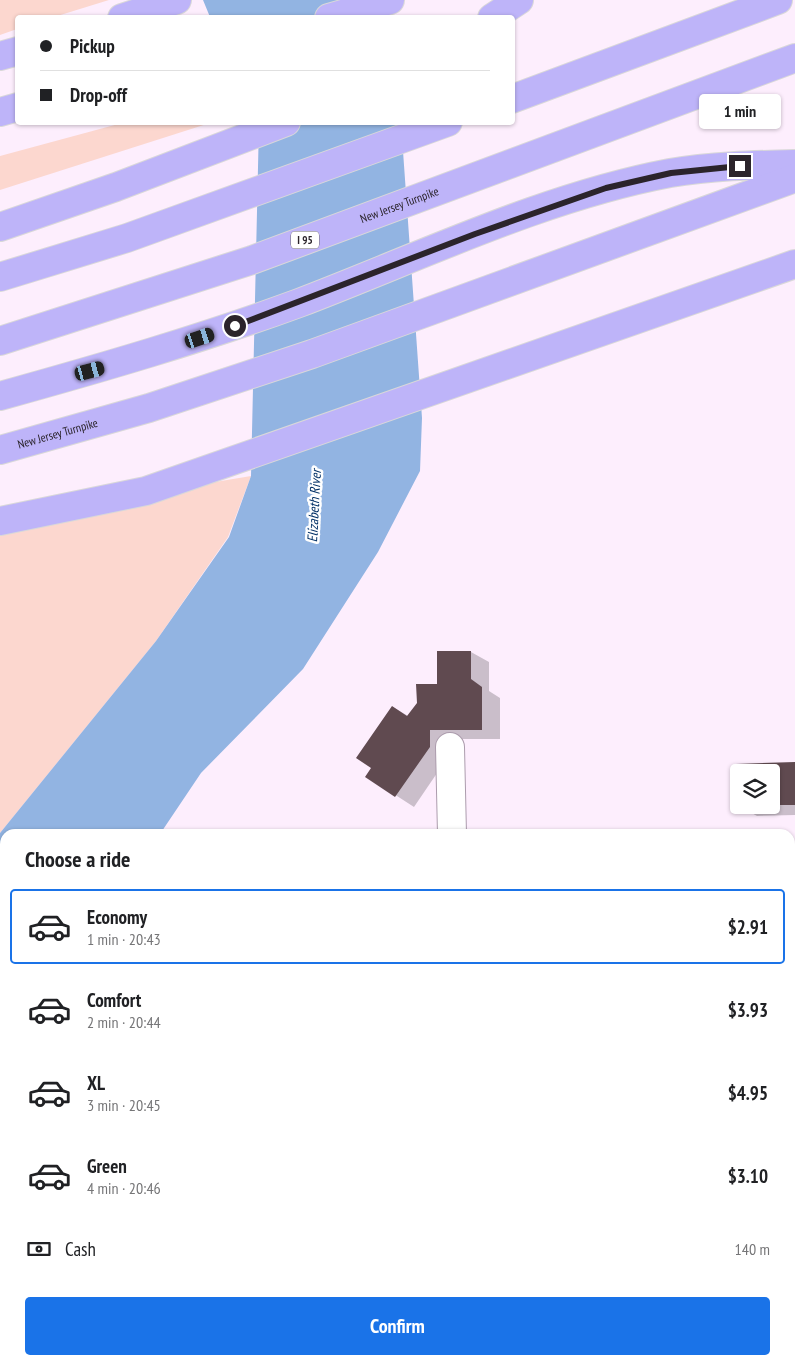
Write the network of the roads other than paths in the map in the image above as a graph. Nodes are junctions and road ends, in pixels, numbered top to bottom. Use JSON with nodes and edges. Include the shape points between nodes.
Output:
{"nodes":[{"id":1,"x":177,"y":0,"type":"edge"},
{"id":2,"x":390,"y":0,"type":"edge"},
{"id":3,"x":519,"y":0,"type":"edge"},
{"id":4,"x":778,"y":0,"type":"edge"},
{"id":5,"x":131,"y":15,"type":"edge"},
{"id":6,"x":339,"y":15,"type":"edge"},
{"id":7,"x":496,"y":15,"type":"edge"},
{"id":8,"x":15,"y":52,"type":"edge"},
{"id":9,"x":0,"y":56,"type":"edge"},
{"id":10,"x":795,"y":58,"type":"edge"},
{"id":11,"x":515,"y":98,"type":"edge"},
{"id":12,"x":15,"y":108,"type":"edge"},
{"id":13,"x":0,"y":112,"type":"edge"},
{"id":14,"x":278,"y":125,"type":"edge"},
{"id":15,"x":440,"y":125,"type":"edge"},
{"id":16,"x":795,"y":164,"type":"edge"},
{"id":17,"x":795,"y":178,"type":"edge"},
{"id":18,"x":0,"y":227,"type":"edge"},
{"id":19,"x":795,"y":264,"type":"edge"},
{"id":20,"x":0,"y":278,"type":"edge"},
{"id":21,"x":0,"y":341,"type":"edge"},
{"id":22,"x":0,"y":396,"type":"edge"},
{"id":23,"x":0,"y":450,"type":"edge"},
{"id":24,"x":0,"y":522,"type":"edge"},
{"id":25,"x":450,"y":747,"type":"dead end"},
{"id":26,"x":452,"y":829,"type":"edge"}],
"edges":[{"from":1,"to":5,"type":"highway"},
{"from":2,"to":6,"type":"highway"},
{"from":3,"to":7,"type":"highway"},
{"from":4,"to":11,"type":"highway"},
{"from":8,"to":9,"type":"highway"},
{"from":10,"to":21,"type":"highway","name":"New Jersey Turnpike","number":"I 95","via":[[252,260]]},
{"from":12,"to":13,"type":"highway"},
{"from":14,"to":18,"type":"highway"},
{"from":15,"to":20,"type":"highway","via":[[127,238]]},
{"from":16,"to":22,"type":"highway","via":[[671,173],[606,188],[475,234],[237,326],[144,357]]},
{"from":17,"to":23,"type":"highway","name":"New Jersey Turnpike","via":[[312,354],[149,408]]},
{"from":19,"to":24,"type":"highway","via":[[146,491]]},
{"from":25,"to":26,"type":"lane"}]}
